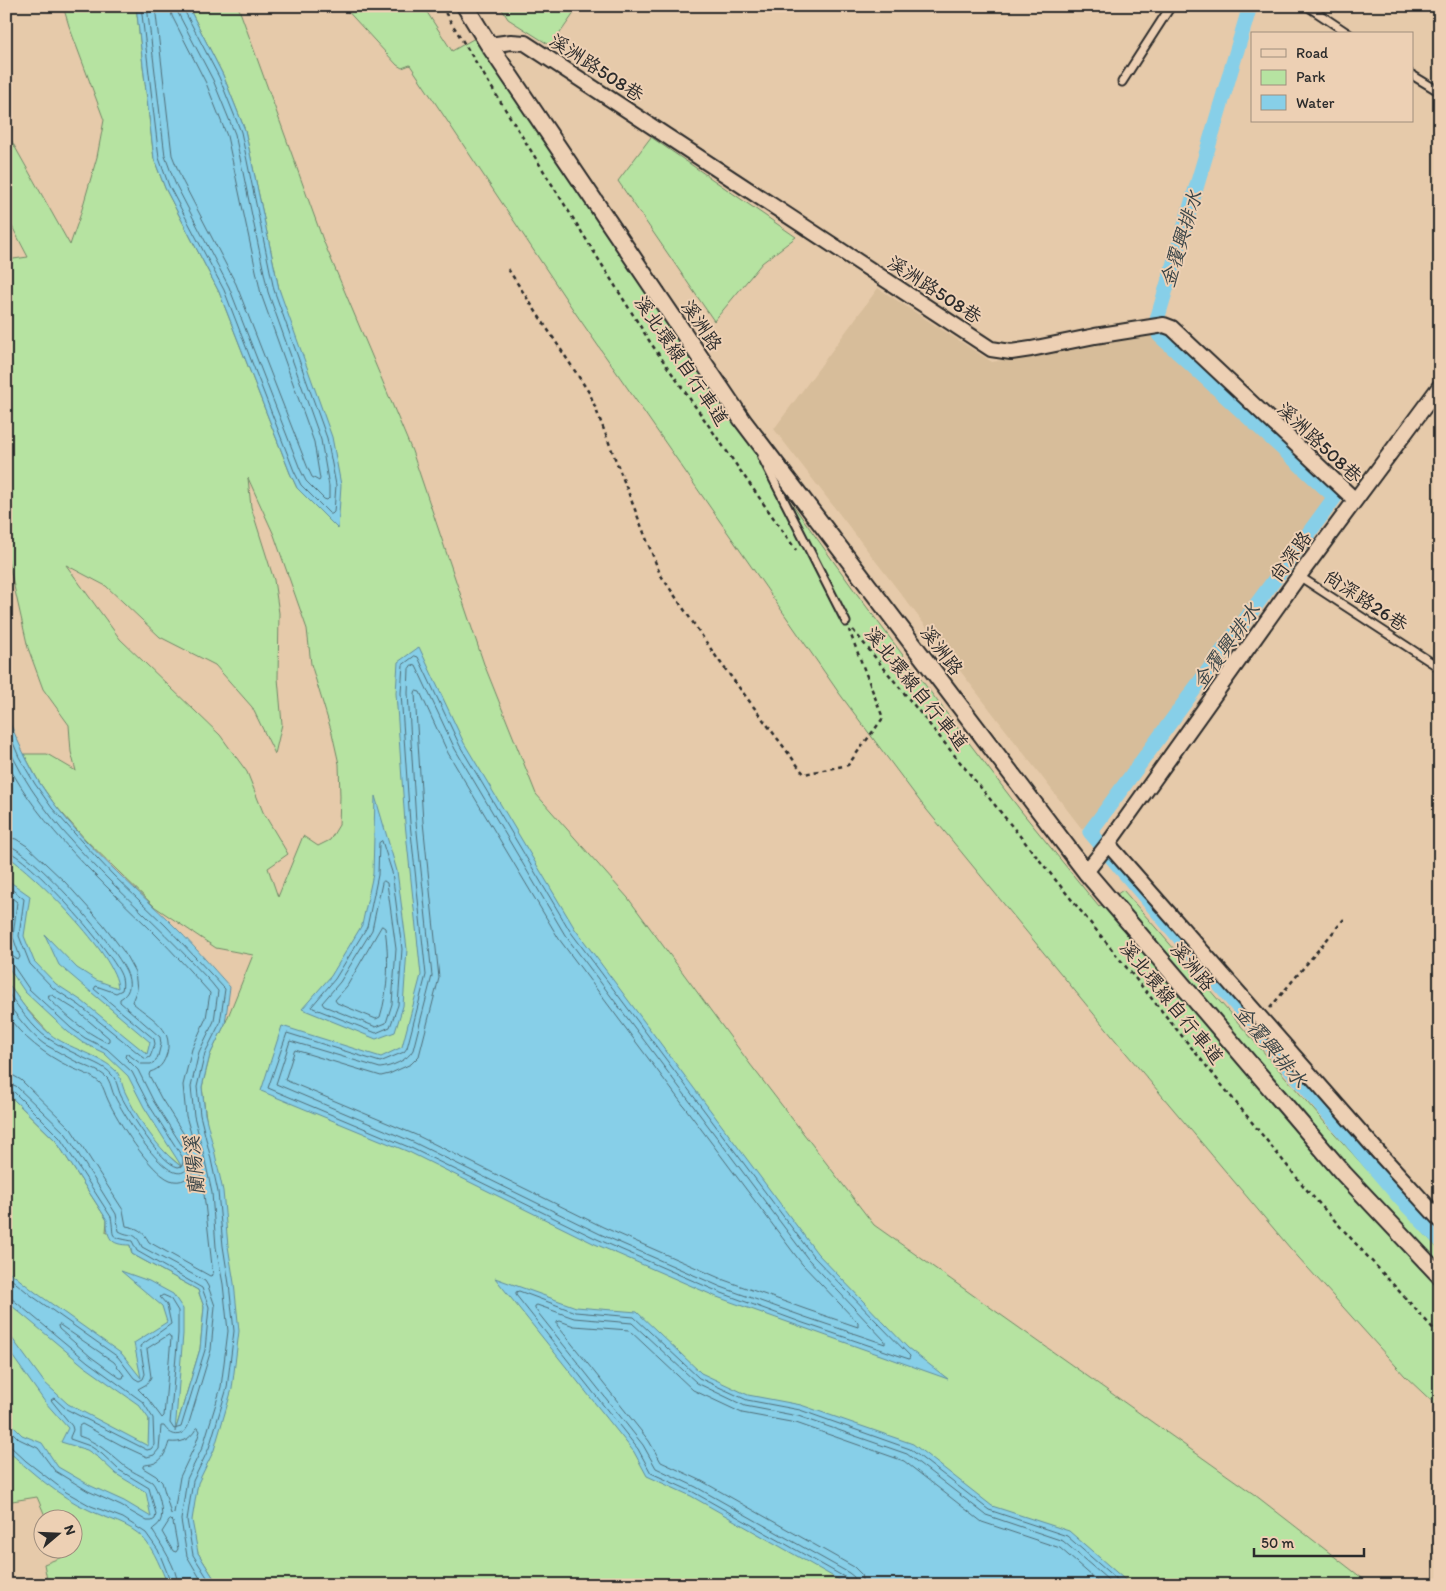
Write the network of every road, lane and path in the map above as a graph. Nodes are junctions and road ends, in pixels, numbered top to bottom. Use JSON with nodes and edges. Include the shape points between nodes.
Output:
{"nodes":[{"id":1,"x":441,"y":6,"type":"edge"},
{"id":2,"x":465,"y":6,"type":"edge"},
{"id":3,"x":1171,"y":6,"type":"edge"},
{"id":4,"x":1307,"y":6,"type":"edge"},
{"id":5,"x":1346,"y":32,"type":"edge"},
{"id":6,"x":489,"y":46,"type":"junction"},
{"id":7,"x":1414,"y":75,"type":"edge"},
{"id":8,"x":1122,"y":82,"type":"dead end"},
{"id":9,"x":1440,"y":92,"type":"edge"},
{"id":10,"x":508,"y":269,"type":"dead end"},
{"id":11,"x":1437,"y":395,"type":"edge"},
{"id":12,"x":743,"y":421,"type":"junction"},
{"id":13,"x":1355,"y":500,"type":"junction"},
{"id":14,"x":796,"y":550,"type":"dead end"},
{"id":15,"x":1299,"y":576,"type":"junction"},
{"id":16,"x":846,"y":622,"type":"junction"},
{"id":17,"x":1440,"y":668,"type":"edge"},
{"id":18,"x":1108,"y":844,"type":"junction"},
{"id":19,"x":1086,"y":872,"type":"junction"},
{"id":20,"x":1344,"y":919,"type":"dead end"},
{"id":21,"x":1261,"y":1019,"type":"junction"},
{"id":22,"x":1440,"y":1220,"type":"edge"},
{"id":23,"x":1440,"y":1276,"type":"edge"},
{"id":24,"x":1440,"y":1336,"type":"edge"}],
"edges":[{"from":1,"to":14,"type":"path","name":"溪北環線自行車道","via":[[650,342]]},
{"from":2,"to":6,"type":"street","name":"溪洲路"},
{"from":3,"to":8,"type":"lane"},
{"from":4,"to":5,"type":"lane"},
{"from":6,"to":12,"type":"street","name":"溪洲路"},
{"from":6,"to":13,"type":"street","name":"溪洲路508巷","via":[[525,42],[991,349],[1011,352],[1164,324],[1172,328]]},
{"from":7,"to":9,"type":"lane"},
{"from":10,"to":16,"type":"path","via":[[590,394],[660,574],[717,658],[804,774],[848,765],[883,718]]},
{"from":11,"to":13,"type":"street","name":"尚深路"},
{"from":12,"to":16,"type":"lane"},
{"from":12,"to":19,"type":"street","name":"溪洲路"},
{"from":13,"to":15,"type":"street","name":"尚深路"},
{"from":15,"to":17,"type":"lane","name":"尚深路26巷"},
{"from":15,"to":18,"type":"street","name":"尚深路"},
{"from":16,"to":24,"type":"path","name":"溪北環線自行車道","via":[[1306,1189]]},
{"from":18,"to":19,"type":"street","name":"尚深路"},
{"from":18,"to":21,"type":"street"},
{"from":19,"to":23,"type":"street","name":"溪洲路","via":[[1343,1173]]},
{"from":20,"to":21,"type":"path"},
{"from":21,"to":22,"type":"street"}]}
